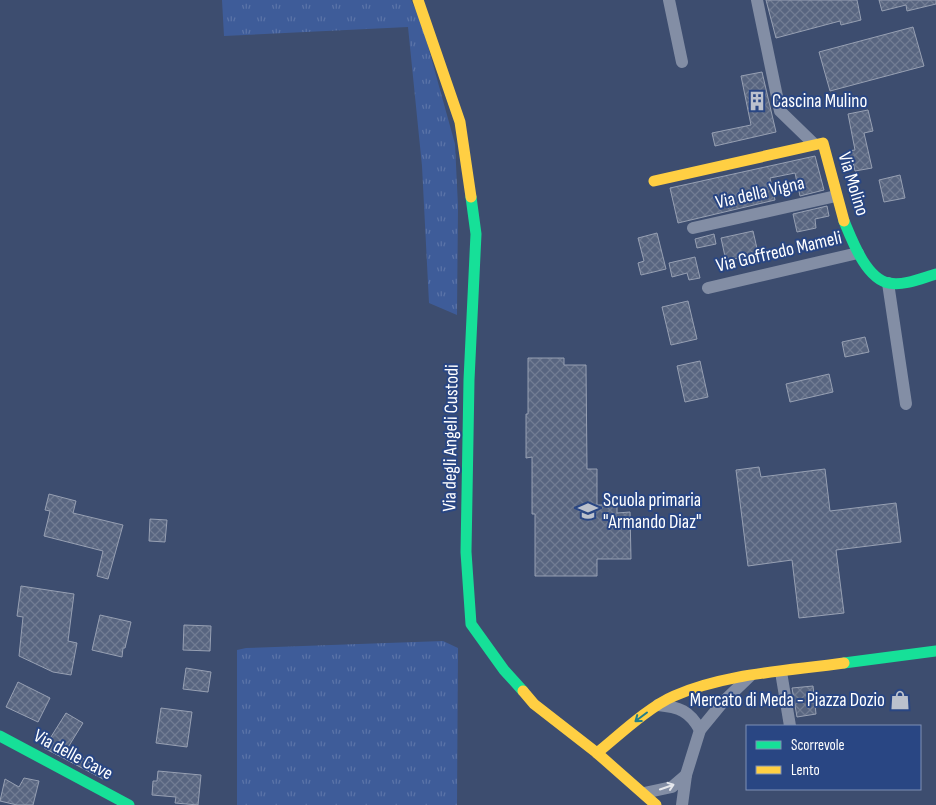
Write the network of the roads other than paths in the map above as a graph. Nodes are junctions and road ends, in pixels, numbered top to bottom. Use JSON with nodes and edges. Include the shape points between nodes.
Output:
{"nodes":[{"id":1,"x":418,"y":0,"type":"edge"},
{"id":2,"x":669,"y":0,"type":"edge"},
{"id":3,"x":757,"y":0,"type":"edge"},
{"id":4,"x":682,"y":62,"type":"dead end"},
{"id":5,"x":814,"y":144,"type":"junction"},
{"id":6,"x":654,"y":180,"type":"dead end"},
{"id":7,"x":836,"y":196,"type":"junction"},
{"id":8,"x":693,"y":228,"type":"dead end"},
{"id":9,"x":858,"y":253,"type":"junction"},
{"id":10,"x":936,"y":274,"type":"edge"},
{"id":11,"x":888,"y":283,"type":"junction"},
{"id":12,"x":708,"y":288,"type":"dead end"},
{"id":13,"x":906,"y":404,"type":"dead end"},
{"id":14,"x":936,"y":651,"type":"edge"},
{"id":15,"x":781,"y":672,"type":"junction"},
{"id":16,"x":750,"y":676,"type":"junction"},
{"id":17,"x":658,"y":705,"type":"junction"},
{"id":18,"x":790,"y":725,"type":"edge"},
{"id":19,"x":700,"y":730,"type":"junction"},
{"id":20,"x":0,"y":736,"type":"edge"},
{"id":21,"x":597,"y":753,"type":"junction"},
{"id":22,"x":686,"y":775,"type":"junction"},
{"id":23,"x":644,"y":793,"type":"junction"},
{"id":24,"x":129,"y":805,"type":"edge"},
{"id":25,"x":656,"y":805,"type":"edge"},
{"id":26,"x":682,"y":805,"type":"edge"}],
"edges":[{"from":1,"to":21,"type":"street","name":"Via degli Angeli Custodi","via":[[460,122],[476,234],[466,552],[471,624],[504,670],[534,704]]},
{"from":2,"to":4,"type":"street"},
{"from":3,"to":5,"type":"street","via":[[780,111]]},
{"from":5,"to":6,"type":"street","name":"Via Molino"},
{"from":5,"to":7,"type":"street","name":"Via Molino","via":[[823,143]]},
{"from":7,"to":8,"type":"street","name":"Via della Vigna"},
{"from":7,"to":9,"type":"street","name":"Via Molino"},
{"from":9,"to":11,"type":"street","name":"Via Molino","via":[[872,274]]},
{"from":9,"to":12,"type":"street","name":"Via Goffredo Mameli"},
{"from":10,"to":11,"type":"street"},
{"from":11,"to":13,"type":"street"},
{"from":14,"to":15,"type":"street"},
{"from":15,"to":16,"type":"street"},
{"from":15,"to":18,"type":"street"},
{"from":16,"to":17,"type":"street","via":[[709,683]]},
{"from":16,"to":19,"type":"street"},
{"from":17,"to":19,"type":"street","via":[[682,710],[694,718]]},
{"from":17,"to":21,"type":"street","one_way":true},
{"from":19,"to":22,"type":"street"},
{"from":20,"to":24,"type":"street","name":"Via delle Cave"},
{"from":21,"to":23,"type":"street","name":"Via degli Angeli Custodi"},
{"from":23,"to":22,"type":"street","one_way":true,"via":[[672,787]]},
{"from":22,"to":26,"type":"street"},
{"from":23,"to":25,"type":"street","name":"Via degli Angeli Custodi"}]}
